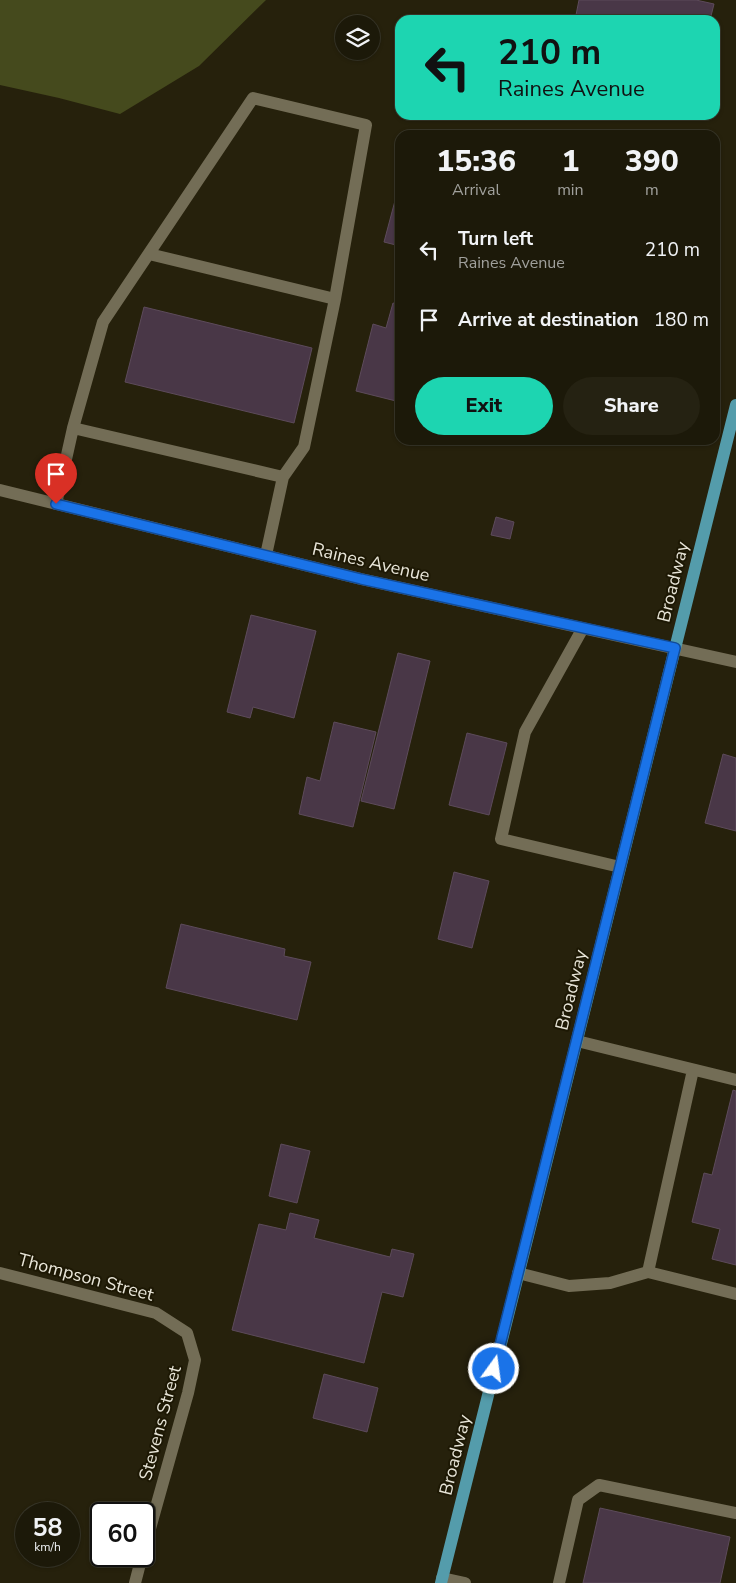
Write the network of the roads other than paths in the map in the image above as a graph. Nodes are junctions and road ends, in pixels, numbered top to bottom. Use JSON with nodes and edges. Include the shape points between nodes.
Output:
{"nodes":[{"id":1,"x":149,"y":254,"type":"junction"},
{"id":2,"x":336,"y":299,"type":"junction"},
{"id":3,"x":736,"y":405,"type":"edge"},
{"id":4,"x":73,"y":428,"type":"junction"},
{"id":5,"x":283,"y":477,"type":"junction"},
{"id":6,"x":0,"y":490,"type":"edge"},
{"id":7,"x":56,"y":504,"type":"junction"},
{"id":8,"x":266,"y":556,"type":"junction"},
{"id":9,"x":583,"y":628,"type":"junction"},
{"id":10,"x":675,"y":648,"type":"junction"},
{"id":11,"x":736,"y":662,"type":"edge"},
{"id":12,"x":620,"y":867,"type":"junction"},
{"id":13,"x":576,"y":1041,"type":"junction"},
{"id":14,"x":693,"y":1070,"type":"junction"},
{"id":15,"x":736,"y":1080,"type":"edge"},
{"id":16,"x":648,"y":1272,"type":"junction"},
{"id":17,"x":0,"y":1273,"type":"edge"},
{"id":18,"x":518,"y":1274,"type":"junction"},
{"id":19,"x":736,"y":1294,"type":"edge"},
{"id":20,"x":187,"y":1333,"type":"joint"},
{"id":21,"x":155,"y":1511,"type":"edge"},
{"id":22,"x":736,"y":1513,"type":"edge"},
{"id":23,"x":139,"y":1567,"type":"edge"},
{"id":24,"x":442,"y":1580,"type":"edge"},
{"id":25,"x":135,"y":1583,"type":"edge"},
{"id":26,"x":465,"y":1583,"type":"edge"},
{"id":27,"x":559,"y":1583,"type":"edge"}],
"edges":[{"from":1,"to":2,"type":"street"},
{"from":1,"to":2,"type":"street","via":[[253,98],[366,125]]},
{"from":1,"to":4,"type":"street","via":[[103,322]]},
{"from":2,"to":5,"type":"street","via":[[304,447]]},
{"from":3,"to":10,"type":"main road","name":"Broadway"},
{"from":4,"to":5,"type":"street"},
{"from":4,"to":7,"type":"street"},
{"from":5,"to":8,"type":"street"},
{"from":6,"to":7,"type":"street","name":"Raines Avenue"},
{"from":7,"to":8,"type":"street","name":"Raines Avenue"},
{"from":8,"to":9,"type":"street","name":"Raines Avenue"},
{"from":9,"to":10,"type":"street","name":"Raines Avenue"},
{"from":9,"to":12,"type":"street","via":[[525,732],[501,839]]},
{"from":10,"to":11,"type":"street","name":"Raines Avenue"},
{"from":10,"to":12,"type":"main road","name":"Broadway"},
{"from":12,"to":13,"type":"main road","name":"Broadway"},
{"from":13,"to":14,"type":"street"},
{"from":13,"to":18,"type":"main road","name":"Broadway"},
{"from":14,"to":15,"type":"street"},
{"from":14,"to":16,"type":"street"},
{"from":16,"to":18,"type":"street","via":[[610,1283],[569,1286]]},
{"from":16,"to":19,"type":"street"},
{"from":17,"to":20,"type":"street","name":"Thompson Street","via":[[156,1313]]},
{"from":18,"to":24,"type":"main road","name":"Broadway"},
{"from":20,"to":21,"type":"street","name":"Stevens Street","via":[[195,1360]]},
{"from":22,"to":27,"type":"street","via":[[599,1485],[578,1500]]},
{"from":23,"to":25,"type":"street"},
{"from":24,"to":26,"type":"street"}]}
